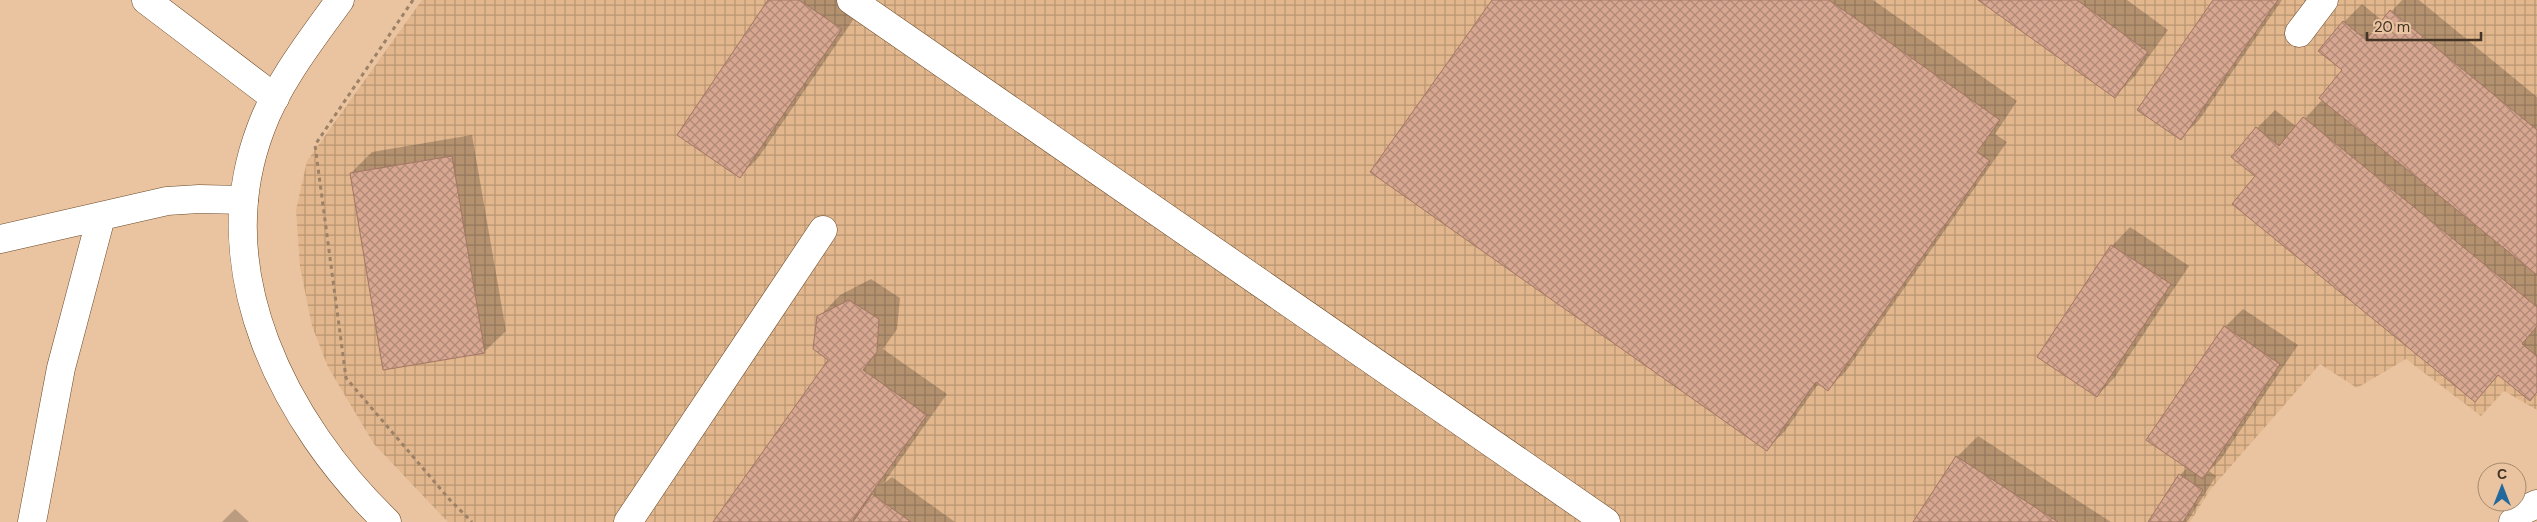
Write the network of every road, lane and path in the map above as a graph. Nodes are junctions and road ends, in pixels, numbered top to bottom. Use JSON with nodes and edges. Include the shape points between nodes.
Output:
{"nodes":[{"id":1,"x":146,"y":0,"type":"edge"},
{"id":2,"x":340,"y":0,"type":"edge"},
{"id":3,"x":413,"y":0,"type":"edge"},
{"id":4,"x":850,"y":0,"type":"edge"},
{"id":5,"x":2324,"y":0,"type":"edge"},
{"id":6,"x":2299,"y":33,"type":"dead end"},
{"id":7,"x":275,"y":98,"type":"junction"},
{"id":8,"x":244,"y":200,"type":"junction"},
{"id":9,"x":101,"y":217,"type":"junction"},
{"id":10,"x":823,"y":230,"type":"dead end"},
{"id":11,"x":0,"y":239,"type":"edge"},
{"id":12,"x":2537,"y":504,"type":"edge"},
{"id":13,"x":32,"y":522,"type":"edge"},
{"id":14,"x":388,"y":522,"type":"edge"},
{"id":15,"x":472,"y":522,"type":"edge"},
{"id":16,"x":628,"y":522,"type":"edge"},
{"id":17,"x":1606,"y":522,"type":"edge"},
{"id":18,"x":2513,"y":522,"type":"edge"}],
"edges":[{"from":1,"to":7,"type":"street"},
{"from":2,"to":7,"type":"street"},
{"from":3,"to":15,"type":"path","via":[[315,145],[346,378]]},
{"from":4,"to":17,"type":"street"},
{"from":5,"to":6,"type":"street"},
{"from":7,"to":8,"type":"street","via":[[260,128]]},
{"from":8,"to":9,"type":"street","via":[[167,201]]},
{"from":8,"to":14,"type":"street","via":[[244,259],[250,293],[270,359],[296,408],[326,452]]},
{"from":9,"to":11,"type":"street"},
{"from":9,"to":13,"type":"street","via":[[61,368]]},
{"from":10,"to":16,"type":"street"},
{"from":12,"to":18,"type":"street","via":[[2524,510]]}]}
